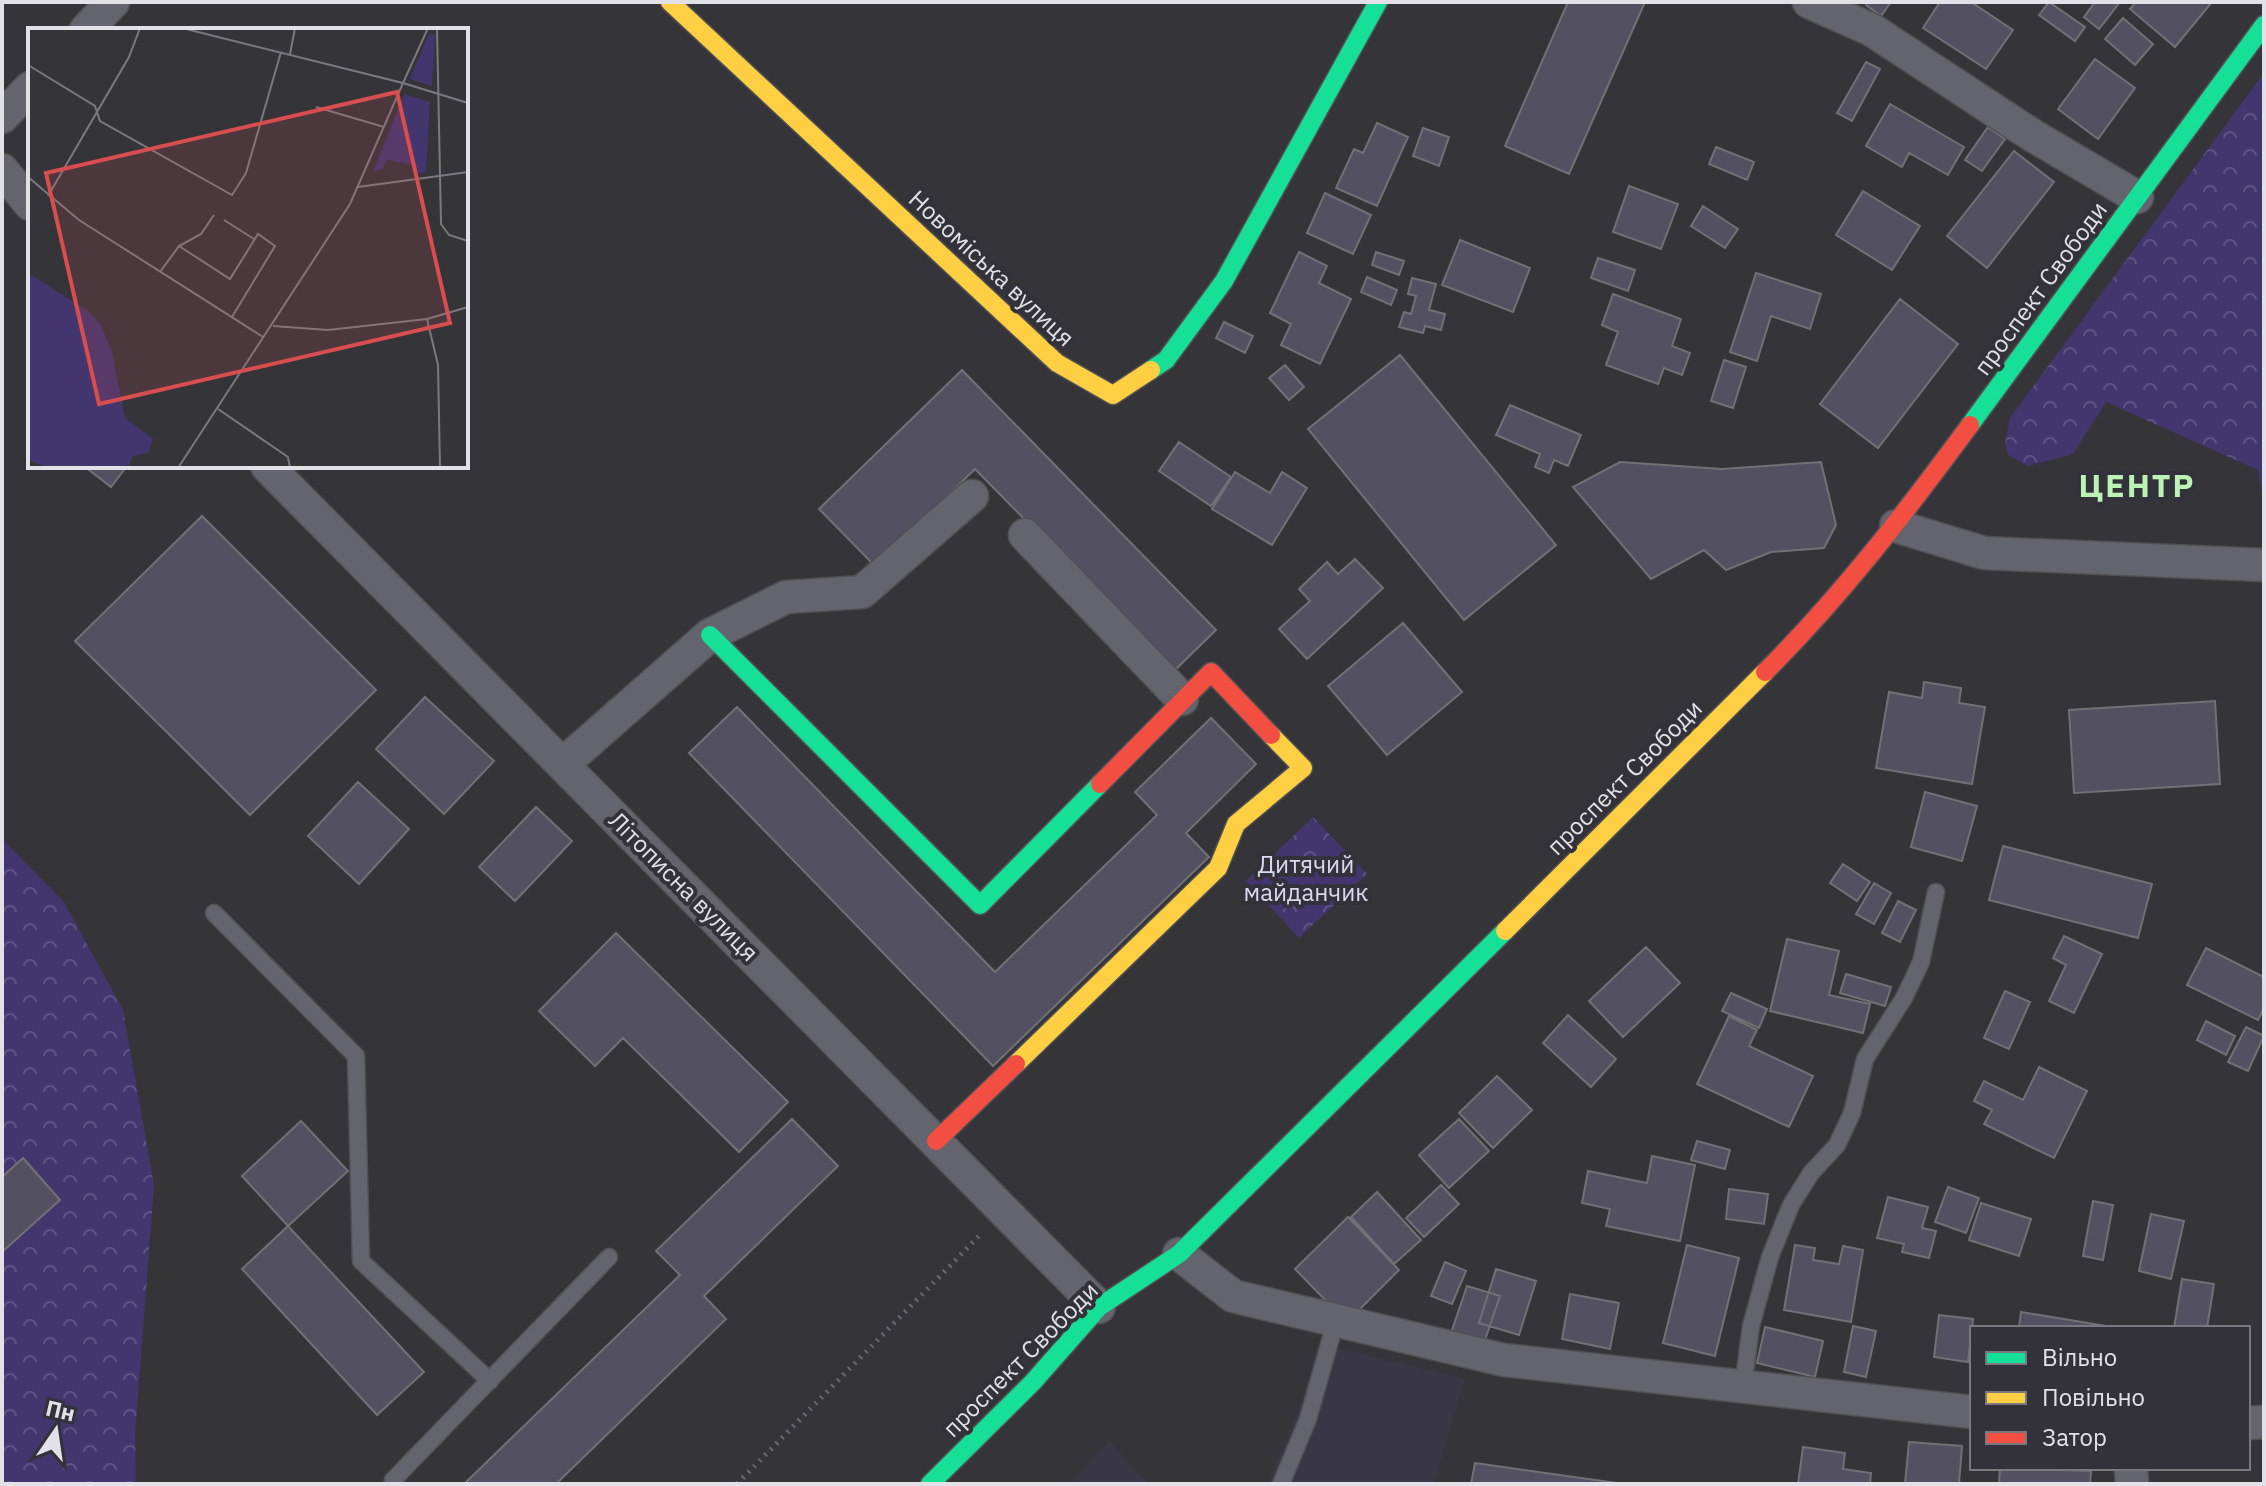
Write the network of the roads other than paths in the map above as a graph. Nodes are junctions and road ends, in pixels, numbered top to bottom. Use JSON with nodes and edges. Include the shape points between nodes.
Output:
{"nodes":[{"id":1,"x":113,"y":2,"type":"edge"},
{"id":2,"x":670,"y":2,"type":"edge"},
{"id":3,"x":1378,"y":2,"type":"edge"},
{"id":4,"x":1809,"y":2,"type":"edge"},
{"id":5,"x":2264,"y":25,"type":"edge"},
{"id":6,"x":88,"y":28,"type":"edge"},
{"id":7,"x":28,"y":90,"type":"edge"},
{"id":8,"x":2,"y":117,"type":"edge"},
{"id":9,"x":2,"y":170,"type":"edge"},
{"id":10,"x":2137,"y":197,"type":"junction"},
{"id":11,"x":28,"y":202,"type":"edge"},
{"id":12,"x":269,"y":468,"type":"edge"},
{"id":13,"x":972,"y":496,"type":"dead end"},
{"id":14,"x":1896,"y":526,"type":"junction"},
{"id":15,"x":1025,"y":535,"type":"dead end"},
{"id":16,"x":2264,"y":565,"type":"edge"},
{"id":17,"x":710,"y":635,"type":"junction"},
{"id":18,"x":1182,"y":699,"type":"junction"},
{"id":19,"x":563,"y":764,"type":"junction"},
{"id":20,"x":1936,"y":892,"type":"dead end"},
{"id":21,"x":214,"y":913,"type":"dead end"},
{"id":22,"x":936,"y":1141,"type":"junction"},
{"id":23,"x":1179,"y":1254,"type":"junction"},
{"id":24,"x":609,"y":1257,"type":"dead end"},
{"id":25,"x":1099,"y":1307,"type":"junction"},
{"id":26,"x":1336,"y":1320,"type":"junction"},
{"id":27,"x":490,"y":1381,"type":"junction"},
{"id":28,"x":1743,"y":1387,"type":"junction"},
{"id":29,"x":1970,"y":1412,"type":"edge"},
{"id":30,"x":394,"y":1483,"type":"edge"},
{"id":31,"x":930,"y":1484,"type":"edge"},
{"id":32,"x":1281,"y":1484,"type":"edge"}],
"edges":[{"from":1,"to":6,"type":"street"},
{"from":2,"to":3,"type":"street","name":"Новоміська вулиця","via":[[1057,363],[1113,395],[1166,360],[1224,281]]},
{"from":4,"to":10,"type":"street","via":[[1872,30]]},
{"from":5,"to":10,"type":"street","name":"проспект Свободи"},
{"from":7,"to":8,"type":"street"},
{"from":9,"to":11,"type":"street"},
{"from":10,"to":14,"type":"street","name":"проспект Свободи"},
{"from":12,"to":19,"type":"street","name":"Літописна вулиця"},
{"from":13,"to":17,"type":"street","via":[[862,592],[786,597]]},
{"from":14,"to":16,"type":"street","via":[[1984,553]]},
{"from":14,"to":23,"type":"street","name":"проспект Свободи","via":[[1819,618]]},
{"from":15,"to":18,"type":"street"},
{"from":17,"to":18,"type":"street","via":[[980,905]]},
{"from":17,"to":19,"type":"street"},
{"from":18,"to":22,"type":"street","via":[[1211,672],[1303,768],[1236,824],[1218,868]]},
{"from":19,"to":22,"type":"street","name":"Літописна вулиця"},
{"from":20,"to":28,"type":"lane","via":[[1921,962],[1865,1059],[1852,1113],[1837,1145],[1791,1205],[1770,1257],[1751,1326]]},
{"from":21,"to":27,"type":"lane","via":[[356,1056],[361,1261]]},
{"from":22,"to":25,"type":"street","name":"Літописна вулиця"},
{"from":23,"to":25,"type":"street","name":"проспект Свободи"},
{"from":23,"to":26,"type":"street","via":[[1233,1296]]},
{"from":24,"to":27,"type":"lane"},
{"from":25,"to":31,"type":"street","name":"проспект Свободи","via":[[1033,1382]]},
{"from":26,"to":28,"type":"street","via":[[1504,1360]]},
{"from":26,"to":32,"type":"lane","via":[[1308,1419]]},
{"from":27,"to":30,"type":"lane"},
{"from":28,"to":29,"type":"street"}]}
